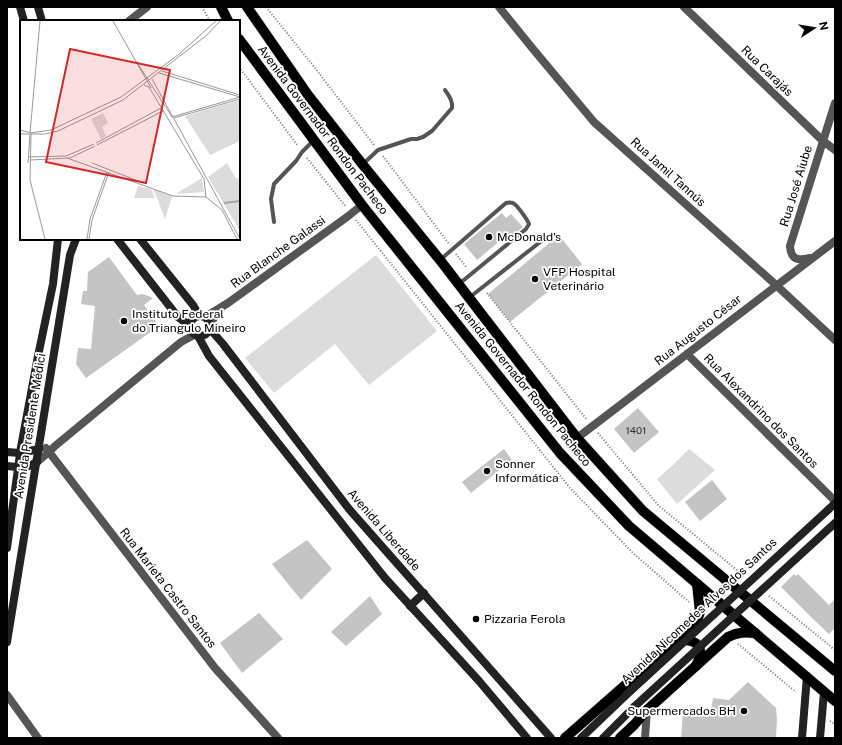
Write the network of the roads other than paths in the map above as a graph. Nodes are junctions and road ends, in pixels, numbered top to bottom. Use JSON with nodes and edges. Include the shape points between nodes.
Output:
{"nodes":[{"id":1,"x":20,"y":7,"type":"edge"},
{"id":2,"x":38,"y":7,"type":"edge"},
{"id":3,"x":147,"y":7,"type":"edge"},
{"id":4,"x":220,"y":7,"type":"edge"},
{"id":5,"x":248,"y":7,"type":"edge"},
{"id":6,"x":499,"y":7,"type":"edge"},
{"id":7,"x":684,"y":7,"type":"edge"},
{"id":8,"x":24,"y":20,"type":"edge"},
{"id":9,"x":42,"y":20,"type":"edge"},
{"id":10,"x":130,"y":20,"type":"edge"},
{"id":11,"x":227,"y":20,"type":"edge"},
{"id":12,"x":240,"y":40,"type":"edge"},
{"id":13,"x":445,"y":90,"type":"dead end"},
{"id":14,"x":835,"y":103,"type":"edge"},
{"id":15,"x":314,"y":139,"type":"junction"},
{"id":16,"x":823,"y":141,"type":"junction"},
{"id":17,"x":835,"y":150,"type":"edge"},
{"id":18,"x":363,"y":165,"type":"junction"},
{"id":19,"x":362,"y":205,"type":"junction"},
{"id":20,"x":274,"y":222,"type":"dead end"},
{"id":21,"x":544,"y":239,"type":"dead end"},
{"id":22,"x":58,"y":240,"type":"edge"},
{"id":23,"x":76,"y":240,"type":"edge"},
{"id":24,"x":118,"y":240,"type":"edge"},
{"id":25,"x":141,"y":240,"type":"edge"},
{"id":26,"x":835,"y":241,"type":"edge"},
{"id":27,"x":813,"y":257,"type":"junction"},
{"id":28,"x":440,"y":260,"type":"junction"},
{"id":29,"x":458,"y":284,"type":"junction"},
{"id":30,"x":776,"y":285,"type":"junction"},
{"id":31,"x":469,"y":298,"type":"junction"},
{"id":32,"x":206,"y":321,"type":"junction"},
{"id":33,"x":193,"y":332,"type":"junction"},
{"id":34,"x":835,"y":340,"type":"edge"},
{"id":35,"x":686,"y":354,"type":"junction"},
{"id":36,"x":577,"y":438,"type":"junction"},
{"id":37,"x":45,"y":450,"type":"junction"},
{"id":38,"x":7,"y":452,"type":"edge"},
{"id":39,"x":20,"y":453,"type":"junction"},
{"id":40,"x":37,"y":462,"type":"junction"},
{"id":41,"x":7,"y":466,"type":"edge"},
{"id":42,"x":18,"y":468,"type":"junction"},
{"id":43,"x":833,"y":504,"type":"edge"},
{"id":44,"x":835,"y":523,"type":"edge"},
{"id":45,"x":7,"y":548,"type":"edge"},
{"id":46,"x":697,"y":584,"type":"junction"},
{"id":47,"x":424,"y":594,"type":"junction"},
{"id":48,"x":410,"y":606,"type":"junction"},
{"id":49,"x":755,"y":633,"type":"junction"},
{"id":50,"x":675,"y":641,"type":"junction"},
{"id":51,"x":7,"y":642,"type":"edge"},
{"id":52,"x":696,"y":666,"type":"junction"},
{"id":53,"x":835,"y":671,"type":"edge"},
{"id":54,"x":807,"y":676,"type":"junction"},
{"id":55,"x":824,"y":692,"type":"junction"},
{"id":56,"x":7,"y":695,"type":"edge"},
{"id":57,"x":835,"y":701,"type":"edge"},
{"id":58,"x":647,"y":710,"type":"junction"},
{"id":59,"x":38,"y":738,"type":"edge"},
{"id":60,"x":278,"y":738,"type":"edge"},
{"id":61,"x":527,"y":738,"type":"edge"},
{"id":62,"x":551,"y":738,"type":"edge"},
{"id":63,"x":565,"y":738,"type":"edge"},
{"id":64,"x":581,"y":738,"type":"edge"},
{"id":65,"x":603,"y":738,"type":"edge"},
{"id":66,"x":620,"y":738,"type":"edge"},
{"id":67,"x":645,"y":738,"type":"edge"},
{"id":68,"x":802,"y":738,"type":"edge"},
{"id":69,"x":820,"y":738,"type":"edge"}],
"edges":[{"from":1,"to":8,"type":"main road"},
{"from":2,"to":9,"type":"main road"},
{"from":3,"to":10,"type":"street"},
{"from":4,"to":11,"type":"main road"},
{"from":5,"to":18,"type":"main road","name":"Avenida Governador Rondon Pacheco","via":[[308,95]]},
{"from":6,"to":30,"type":"street","name":"Rua Jamil Tannús","via":[[594,122]]},
{"from":7,"to":16,"type":"street","name":"Rua Carajás"},
{"from":12,"to":15,"type":"main road","name":"Avenida Governador Rondon Pacheco"},
{"from":13,"to":18,"type":"lane","via":[[450,97],[452,108],[432,131],[417,139],[378,150]]},
{"from":14,"to":16,"type":"street","name":"Rua José Aiube"},
{"from":15,"to":19,"type":"main road","name":"Avenida Governador Rondon Pacheco"},
{"from":15,"to":20,"type":"lane","via":[[274,184],[271,199]]},
{"from":16,"to":17,"type":"street","name":"Rua Carajás"},
{"from":16,"to":27,"type":"street","name":"Rua José Aiube","via":[[790,246],[792,254],[797,259]]},
{"from":18,"to":28,"type":"main road","name":"Avenida Governador Rondon Pacheco"},
{"from":19,"to":32,"type":"street","name":"Rua Blanche Galassi"},
{"from":19,"to":46,"type":"main road","name":"Avenida Governador Rondon Pacheco","via":[[560,453],[629,526]]},
{"from":21,"to":31,"type":"lane"},
{"from":22,"to":39,"type":"main road","name":"Avenida Presidente Médici"},
{"from":23,"to":37,"type":"main road","name":"Avenida Presidente Médici","via":[[70,255]]},
{"from":24,"to":33,"type":"main road","via":[[178,317]]},
{"from":25,"to":32,"type":"main road","name":"Avenida Liberdade"},
{"from":26,"to":27,"type":"street","name":"Rua Augusto César"},
{"from":27,"to":30,"type":"street","name":"Rua Augusto César"},
{"from":28,"to":29,"type":"main road","name":"Avenida Governador Rondon Pacheco"},
{"from":28,"to":29,"type":"lane","via":[[506,203],[514,204],[527,219],[529,224],[526,229]]},
{"from":29,"to":31,"type":"main road","name":"Avenida Governador Rondon Pacheco"},
{"from":30,"to":34,"type":"street","name":"Rua Jamil Tannús"},
{"from":30,"to":35,"type":"street","name":"Rua Augusto César"},
{"from":31,"to":36,"type":"main road","name":"Avenida Governador Rondon Pacheco"},
{"from":32,"to":33,"type":"main road","via":[[205,335]]},
{"from":32,"to":33,"type":"main road","via":[[196,316],[191,320]]},
{"from":32,"to":47,"type":"main road","name":"Avenida Liberdade","via":[[349,509]]},
{"from":33,"to":37,"type":"street","via":[[55,446]]},
{"from":33,"to":48,"type":"main road","via":[[209,356]]},
{"from":35,"to":36,"type":"street","name":"Rua Augusto César"},
{"from":35,"to":43,"type":"street","name":"Rua Alexandrino dos Santos"},
{"from":36,"to":53,"type":"main road","name":"Avenida Governador Rondon Pacheco","via":[[643,511]]},
{"from":37,"to":39,"type":"main road"},
{"from":37,"to":40,"type":"main road","name":"Avenida Presidente Médici"},
{"from":37,"to":60,"type":"street","name":"Rua Marieta Castro Santos","via":[[215,668]]},
{"from":38,"to":39,"type":"main road"},
{"from":39,"to":42,"type":"main road","name":"Avenida Presidente Médici"},
{"from":40,"to":42,"type":"main road","via":[[25,468]]},
{"from":40,"to":51,"type":"main road","name":"Avenida Presidente Médici"},
{"from":41,"to":42,"type":"main road"},
{"from":42,"to":45,"type":"main road","name":"Avenida Presidente Médici"},
{"from":43,"to":64,"type":"main road","name":"Avenida Nicomedes Alves dos Santos","bridge":true},
{"from":44,"to":65,"type":"main road","bridge":true},
{"from":46,"to":49,"type":"main road","name":"Avenida Governador Rondon Pacheco"},
{"from":46,"to":50,"type":"main road","name":"Avenida Nicomedes Alves dos Santos","via":[[700,612],[698,618]]},
{"from":47,"to":48,"type":"main road"},
{"from":47,"to":62,"type":"main road","name":"Avenida Liberdade"},
{"from":48,"to":61,"type":"main road"},
{"from":49,"to":52,"type":"main road","via":[[735,633]]},
{"from":49,"to":54,"type":"main road","name":"Avenida Governador Rondon Pacheco"},
{"from":50,"to":52,"type":"main road","via":[[690,640],[699,646],[700,658]]},
{"from":50,"to":63,"type":"main road","name":"Avenida Nicomedes Alves dos Santos"},
{"from":52,"to":58,"type":"main road"},
{"from":54,"to":55,"type":"main road","name":"Avenida Governador Rondon Pacheco"},
{"from":54,"to":68,"type":"main road"},
{"from":55,"to":57,"type":"main road","name":"Avenida Governador Rondon Pacheco"},
{"from":55,"to":69,"type":"main road"},
{"from":56,"to":59,"type":"street"},
{"from":58,"to":66,"type":"main road"},
{"from":58,"to":67,"type":"street"}]}
